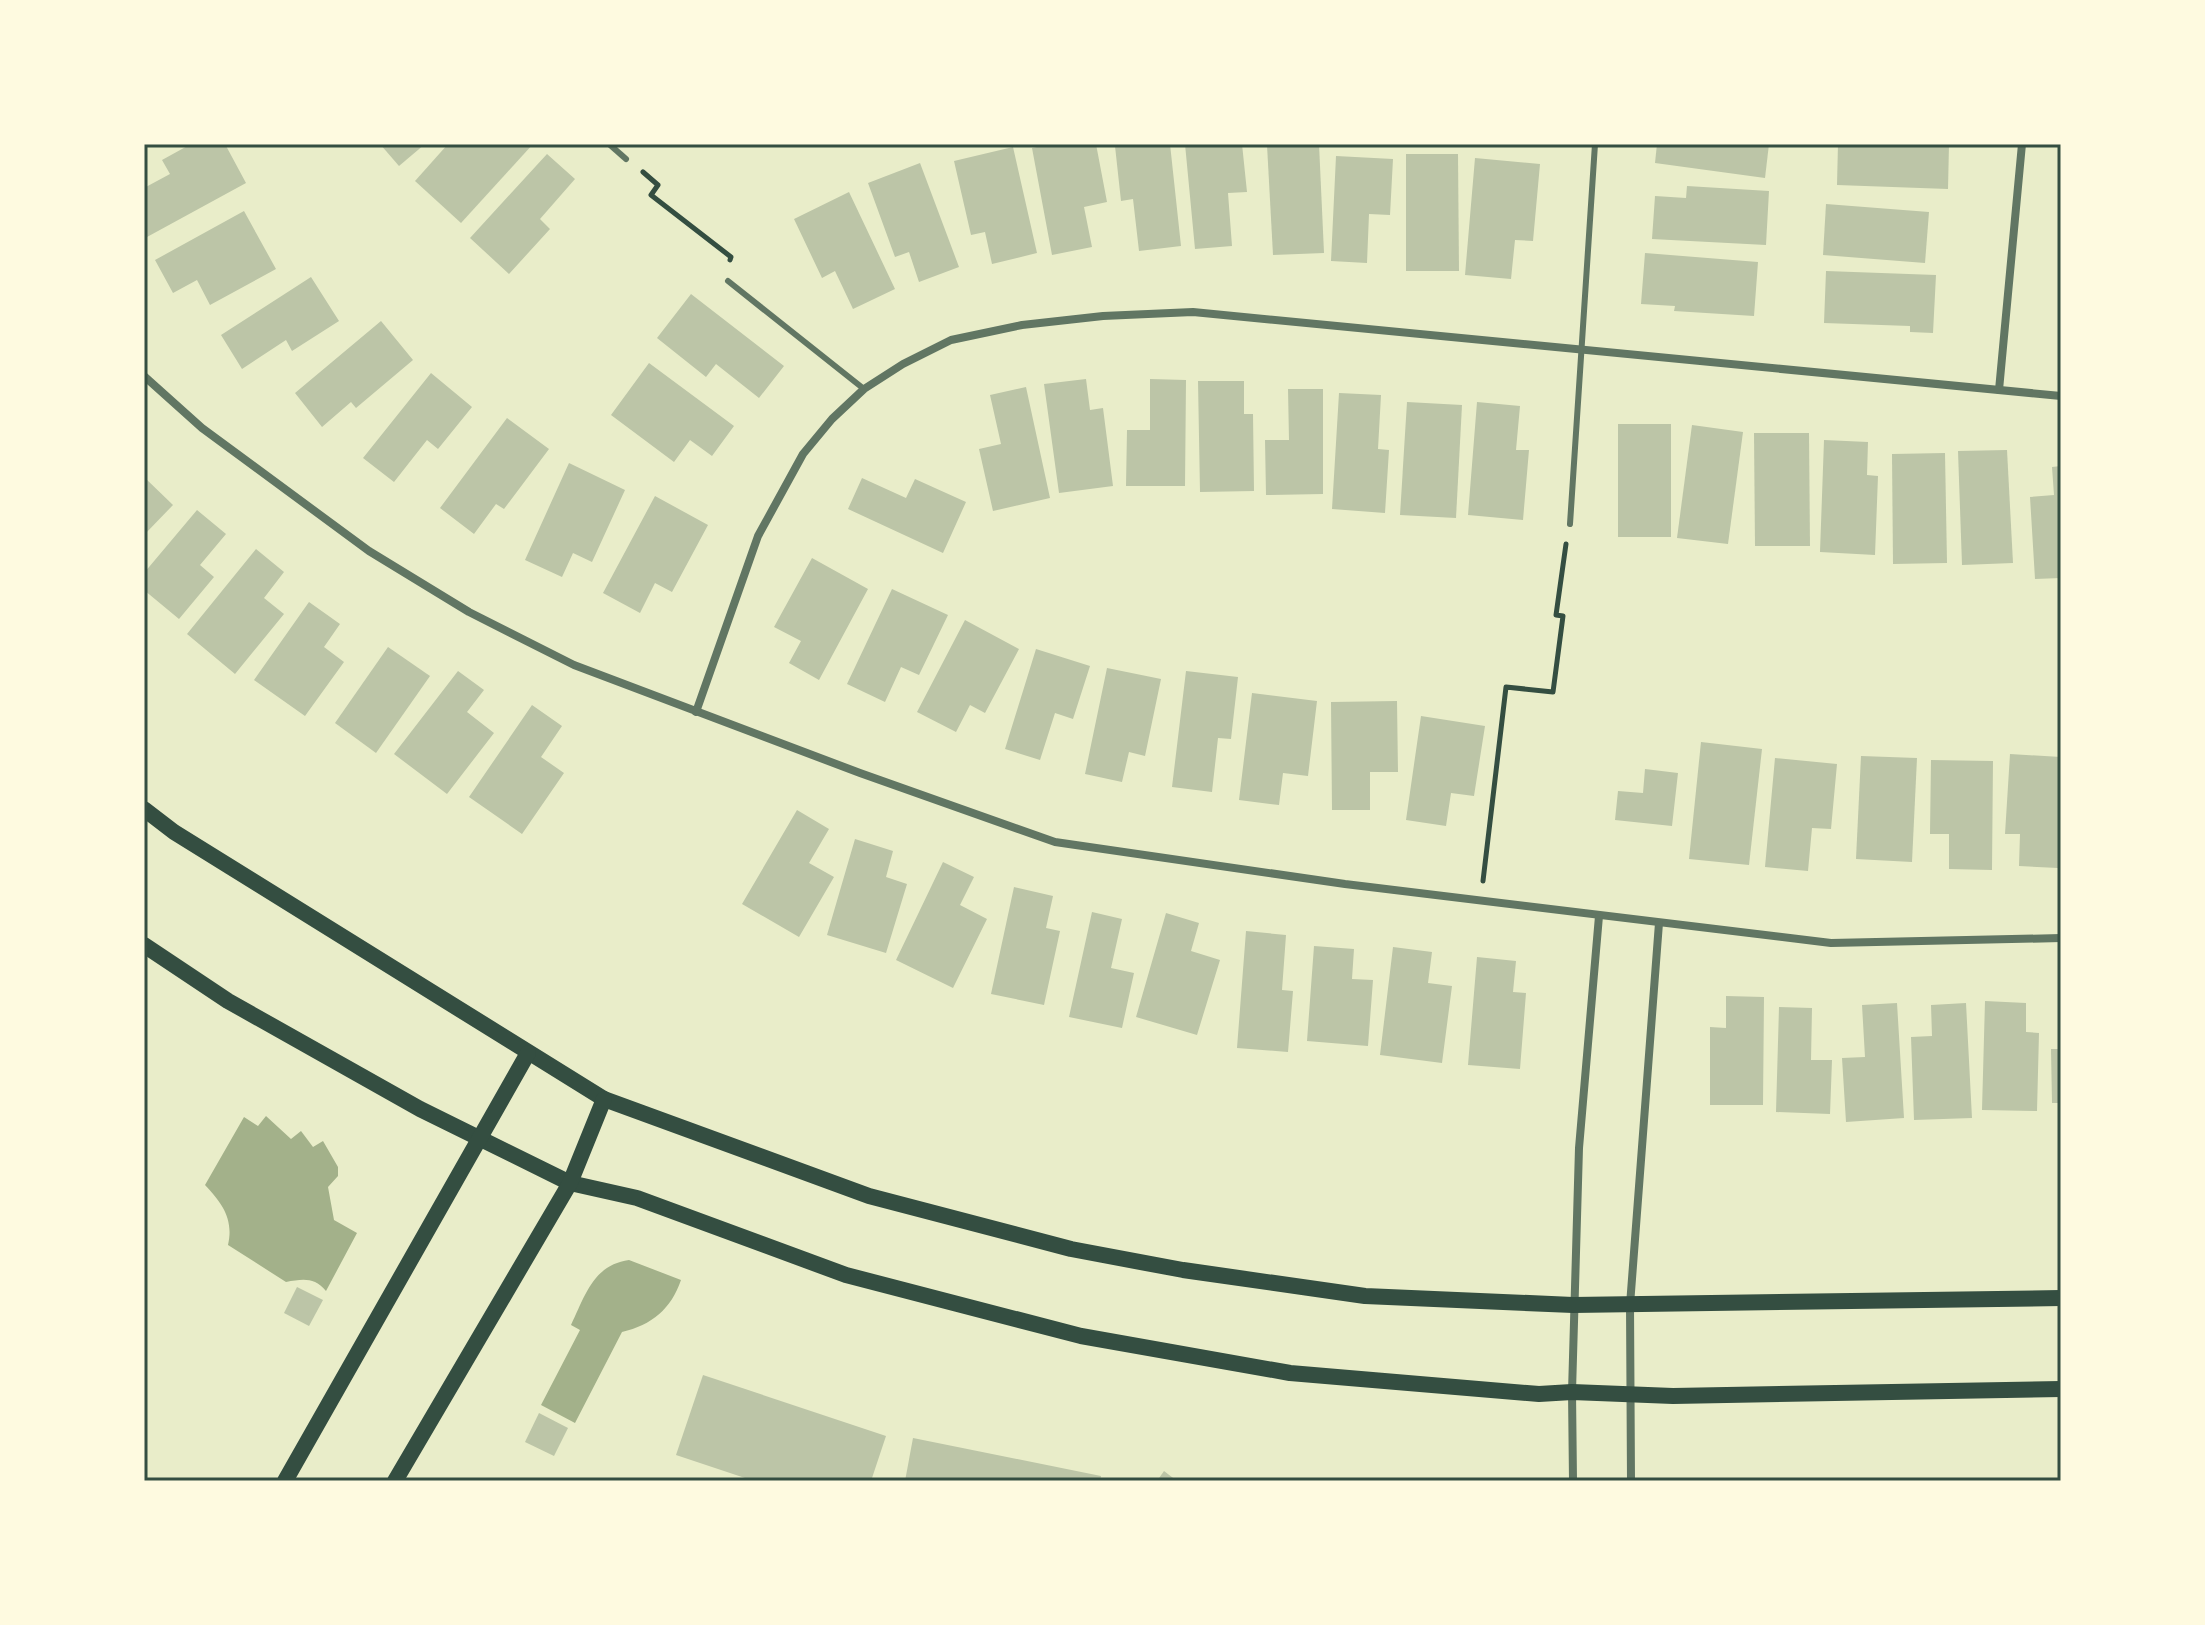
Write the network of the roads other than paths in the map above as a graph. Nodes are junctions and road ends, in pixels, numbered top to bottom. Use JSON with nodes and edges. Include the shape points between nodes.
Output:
{"nodes":[{"id":1,"x":609,"y":144,"type":"edge"},
{"id":2,"x":1595,"y":144,"type":"edge"},
{"id":3,"x":2022,"y":144,"type":"edge"},
{"id":4,"x":626,"y":159,"type":"road end"},
{"id":5,"x":728,"y":281,"type":"road end"},
{"id":6,"x":1579,"y":351,"type":"junction"},
{"id":7,"x":144,"y":376,"type":"edge"},
{"id":8,"x":864,"y":389,"type":"junction"},
{"id":9,"x":1999,"y":390,"type":"junction"},
{"id":10,"x":2061,"y":396,"type":"edge"},
{"id":11,"x":1570,"y":524,"type":"dead end"},
{"id":12,"x":696,"y":712,"type":"junction"},
{"id":13,"x":144,"y":809,"type":"edge"},
{"id":14,"x":1599,"y":916,"type":"junction"},
{"id":15,"x":1659,"y":923,"type":"junction"},
{"id":16,"x":2061,"y":938,"type":"edge"},
{"id":17,"x":144,"y":945,"type":"edge"},
{"id":18,"x":528,"y":1053,"type":"junction"},
{"id":19,"x":604,"y":1099,"type":"junction"},
{"id":20,"x":481,"y":1138,"type":"junction"},
{"id":21,"x":570,"y":1183,"type":"junction"},
{"id":22,"x":2061,"y":1298,"type":"edge"},
{"id":23,"x":1573,"y":1305,"type":"junction"},
{"id":24,"x":1630,"y":1305,"type":"junction"},
{"id":25,"x":2061,"y":1389,"type":"edge"},
{"id":26,"x":1572,"y":1392,"type":"junction"},
{"id":27,"x":1631,"y":1394,"type":"junction"},
{"id":28,"x":285,"y":1481,"type":"edge"},
{"id":29,"x":395,"y":1481,"type":"edge"},
{"id":30,"x":1573,"y":1481,"type":"edge"},
{"id":31,"x":1631,"y":1481,"type":"edge"}],
"edges":[{"from":1,"to":4,"type":"lane"},
{"from":2,"to":6,"type":"lane"},
{"from":3,"to":9,"type":"street"},
{"from":5,"to":8,"type":"lane"},
{"from":6,"to":8,"type":"street","via":[[1193,312],[1103,316],[951,340]]},
{"from":6,"to":9,"type":"street"},
{"from":6,"to":11,"type":"lane"},
{"from":7,"to":12,"type":"street","via":[[202,428],[369,551],[469,612],[574,665]]},
{"from":8,"to":12,"type":"street","via":[[803,454],[758,536]]},
{"from":9,"to":10,"type":"street"},
{"from":12,"to":14,"type":"street","via":[[1055,842]]},
{"from":13,"to":18,"type":"main road"},
{"from":14,"to":15,"type":"street"},
{"from":14,"to":23,"type":"street","via":[[1579,1148]]},
{"from":15,"to":16,"type":"street","via":[[1831,943]]},
{"from":15,"to":24,"type":"street"},
{"from":17,"to":20,"type":"main road","via":[[228,1001]]},
{"from":18,"to":19,"type":"main road"},
{"from":18,"to":20,"type":"main road"},
{"from":19,"to":21,"type":"main road"},
{"from":19,"to":23,"type":"main road","via":[[869,1196],[1071,1249],[1365,1296]]},
{"from":20,"to":21,"type":"main road"},
{"from":20,"to":28,"type":"main road"},
{"from":21,"to":26,"type":"main road","via":[[637,1198],[846,1275],[1081,1336],[1290,1373],[1539,1394]]},
{"from":21,"to":29,"type":"main road"},
{"from":22,"to":24,"type":"main road"},
{"from":23,"to":24,"type":"main road"},
{"from":23,"to":26,"type":"street"},
{"from":24,"to":27,"type":"street"},
{"from":25,"to":27,"type":"main road"},
{"from":26,"to":27,"type":"main road"},
{"from":26,"to":30,"type":"street"},
{"from":27,"to":31,"type":"street"}]}
